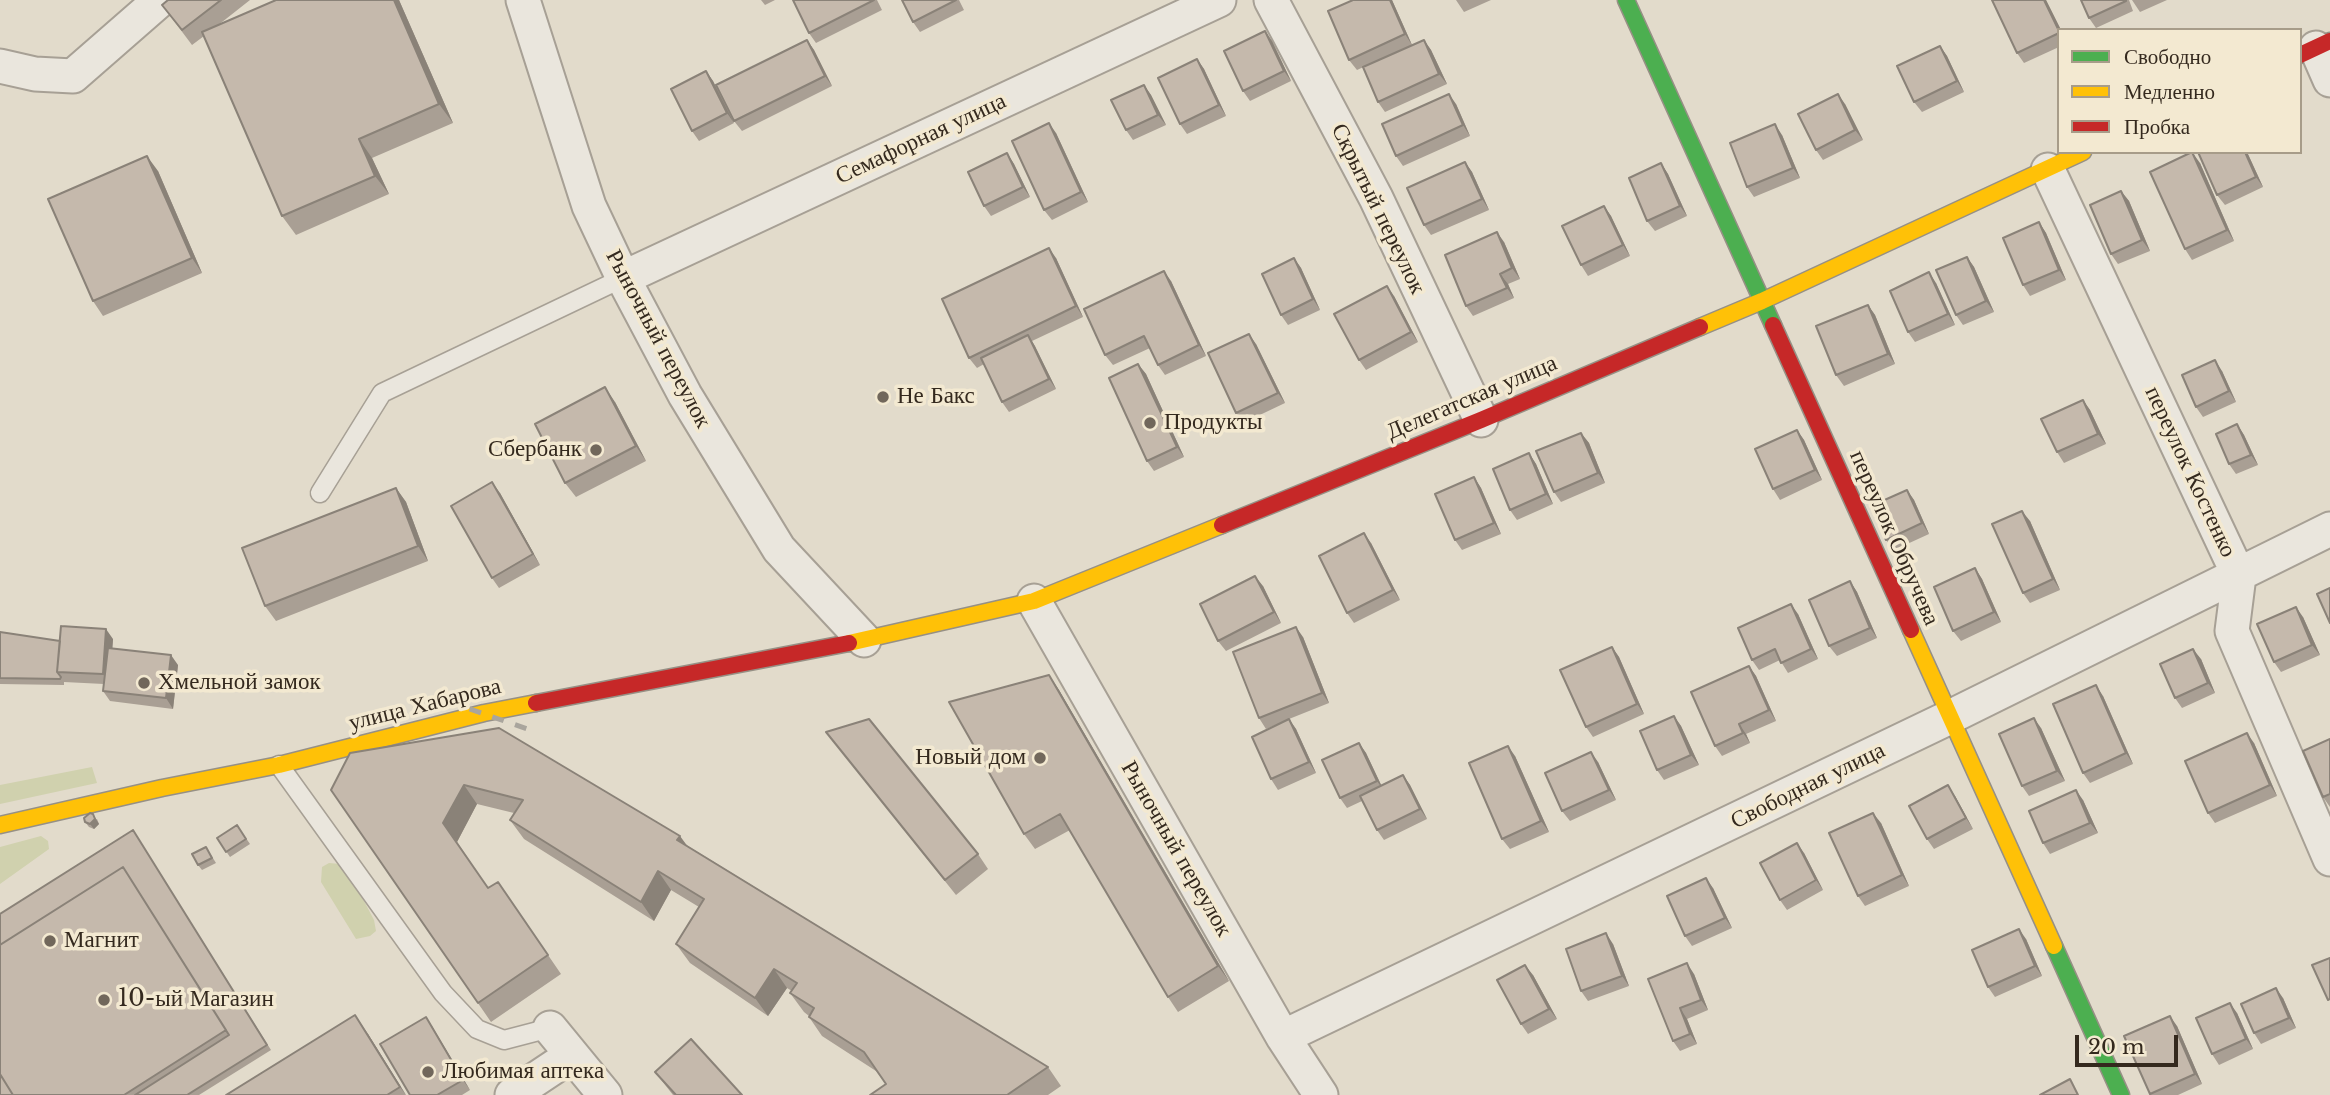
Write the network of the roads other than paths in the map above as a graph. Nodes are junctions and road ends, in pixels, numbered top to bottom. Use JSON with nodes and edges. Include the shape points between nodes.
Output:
{"nodes":[{"id":1,"x":160,"y":0,"type":"edge"},
{"id":2,"x":523,"y":0,"type":"edge"},
{"id":3,"x":1219,"y":0,"type":"edge"},
{"id":4,"x":1271,"y":0,"type":"edge"},
{"id":5,"x":1626,"y":0,"type":"edge"},
{"id":6,"x":2315,"y":48,"type":"edge"},
{"id":7,"x":0,"y":66,"type":"edge"},
{"id":8,"x":2330,"y":80,"type":"edge"},
{"id":9,"x":2078,"y":154,"type":"edge"},
{"id":10,"x":2048,"y":170,"type":"junction"},
{"id":11,"x":623,"y":278,"type":"junction"},
{"id":12,"x":1762,"y":301,"type":"junction"},
{"id":13,"x":1481,"y":420,"type":"junction"},
{"id":14,"x":320,"y":493,"type":"dead end"},
{"id":15,"x":2330,"y":529,"type":"edge"},
{"id":16,"x":2239,"y":576,"type":"junction"},
{"id":17,"x":1034,"y":601,"type":"junction"},
{"id":18,"x":864,"y":640,"type":"junction"},
{"id":19,"x":1950,"y":718,"type":"junction"},
{"id":20,"x":279,"y":765,"type":"junction"},
{"id":21,"x":0,"y":825,"type":"edge"},
{"id":22,"x":2330,"y":859,"type":"edge"},
{"id":23,"x":550,"y":1028,"type":"joint"},
{"id":24,"x":1283,"y":1037,"type":"junction"},
{"id":25,"x":572,"y":1055,"type":"junction"},
{"id":26,"x":512,"y":1095,"type":"edge"},
{"id":27,"x":604,"y":1095,"type":"edge"},
{"id":28,"x":1321,"y":1095,"type":"edge"},
{"id":29,"x":2121,"y":1095,"type":"edge"}],
"edges":[{"from":1,"to":7,"type":"street","via":[[73,76]]},
{"from":2,"to":11,"type":"street","name":"Рыночный переулок","via":[[589,206]]},
{"from":3,"to":11,"type":"street","name":"Семафорная улица"},
{"from":4,"to":13,"type":"street","name":"Скрытый переулок","via":[[1376,198]]},
{"from":5,"to":12,"type":"main road","name":"переулок Обручева"},
{"from":6,"to":8,"type":"street"},
{"from":9,"to":10,"type":"main road","name":"Делегатская улица"},
{"from":10,"to":12,"type":"main road","name":"Делегатская улица"},
{"from":10,"to":16,"type":"street","name":"переулок Костенко"},
{"from":11,"to":14,"type":"lane","via":[[382,393]]},
{"from":11,"to":18,"type":"street","name":"Рыночный переулок","via":[[685,395],[779,550]]},
{"from":12,"to":13,"type":"main road","name":"Делегатская улица"},
{"from":12,"to":19,"type":"main road","name":"переулок Обручева"},
{"from":13,"to":17,"type":"main road","name":"Делегатская улица"},
{"from":15,"to":16,"type":"street","name":"Свободная улица"},
{"from":16,"to":19,"type":"street","name":"Свободная улица"},
{"from":16,"to":22,"type":"street","name":"переулок Костенко","via":[[2232,631]]},
{"from":17,"to":18,"type":"main road","name":"Делегатская улица"},
{"from":17,"to":24,"type":"street","name":"Рыночный переулок"},
{"from":18,"to":20,"type":"main road","name":"улица Хабарова","via":[[484,713]]},
{"from":19,"to":24,"type":"street","name":"Свободная улица"},
{"from":19,"to":29,"type":"main road","name":"переулок Обручева"},
{"from":20,"to":21,"type":"main road","name":"улица Хабарова"},
{"from":20,"to":23,"type":"lane","via":[[443,993],[477,1029],[503,1040]]},
{"from":23,"to":25,"type":"street"},
{"from":24,"to":28,"type":"street","name":"Рыночный переулок"},
{"from":25,"to":26,"type":"street"},
{"from":25,"to":27,"type":"street"}]}
